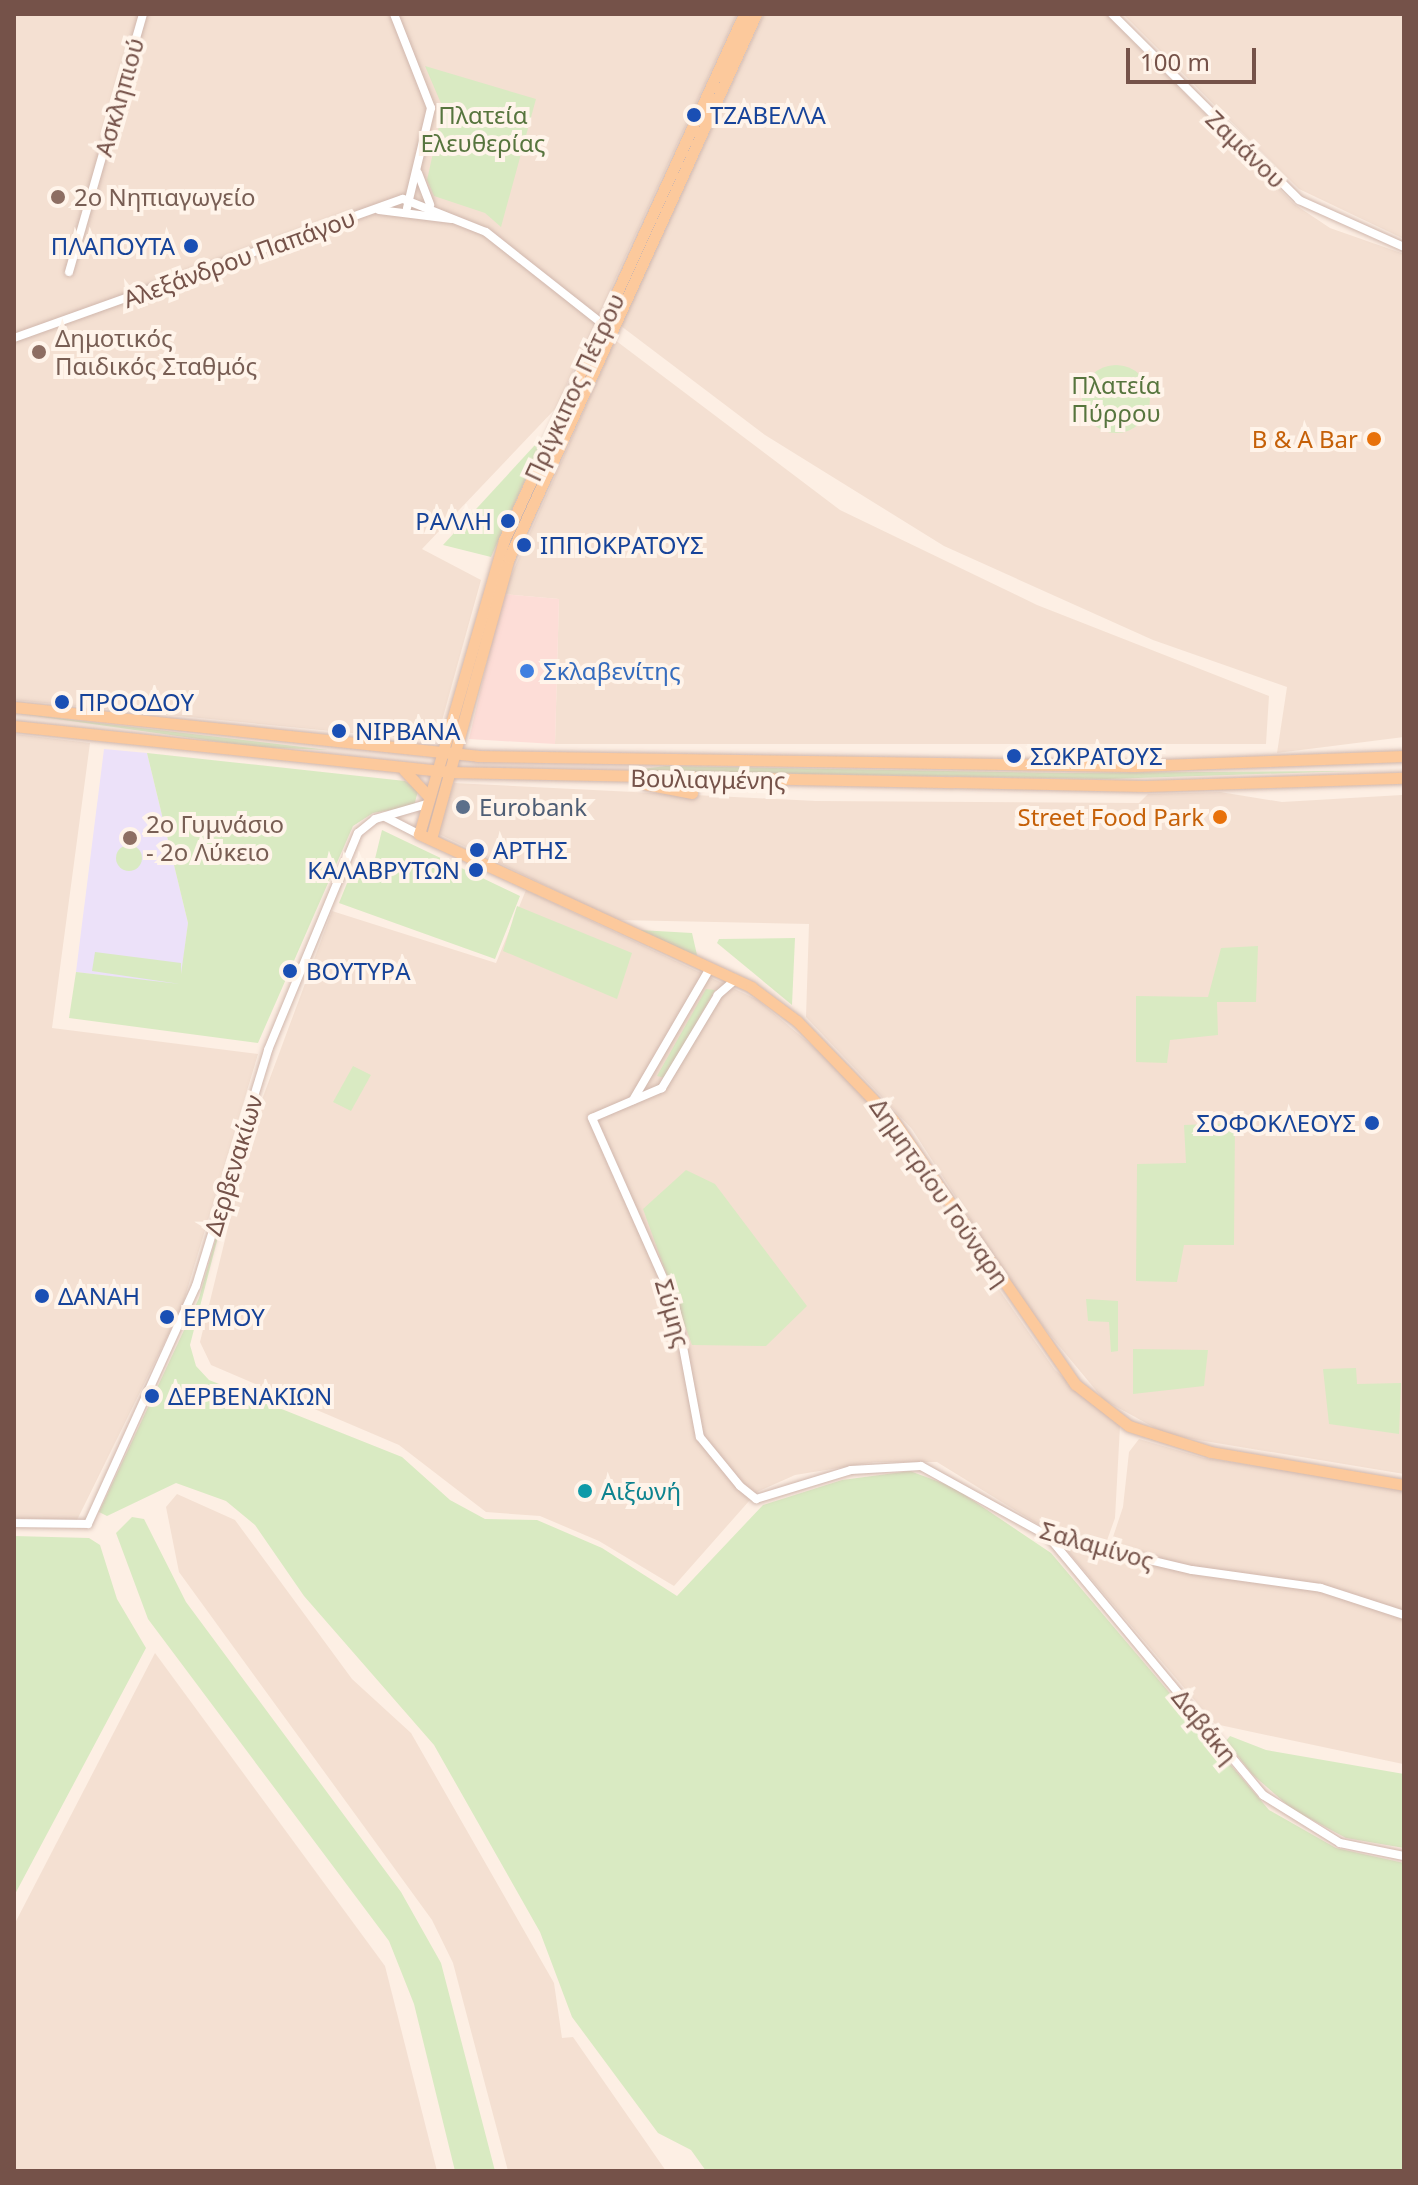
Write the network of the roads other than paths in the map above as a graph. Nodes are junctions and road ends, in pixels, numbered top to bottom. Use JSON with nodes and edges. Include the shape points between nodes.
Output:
{"nodes":[{"id":1,"x":143,"y":14,"type":"edge"},
{"id":2,"x":394,"y":14,"type":"edge"},
{"id":3,"x":744,"y":14,"type":"edge"},
{"id":4,"x":756,"y":14,"type":"edge"},
{"id":5,"x":1112,"y":14,"type":"edge"},
{"id":6,"x":418,"y":173,"type":"junction"},
{"id":7,"x":409,"y":204,"type":"junction"},
{"id":8,"x":434,"y":208,"type":"junction"},
{"id":9,"x":455,"y":219,"type":"junction"},
{"id":10,"x":1404,"y":247,"type":"edge"},
{"id":11,"x":69,"y":272,"type":"dead end"},
{"id":12,"x":607,"y":328,"type":"junction"},
{"id":13,"x":14,"y":338,"type":"edge"},
{"id":14,"x":14,"y":707,"type":"edge"},
{"id":15,"x":14,"y":726,"type":"edge"},
{"id":16,"x":449,"y":727,"type":"junction"},
{"id":17,"x":406,"y":748,"type":"junction"},
{"id":18,"x":448,"y":753,"type":"junction"},
{"id":19,"x":1404,"y":756,"type":"edge"},
{"id":20,"x":403,"y":769,"type":"junction"},
{"id":21,"x":436,"y":771,"type":"junction"},
{"id":22,"x":449,"y":772,"type":"junction"},
{"id":23,"x":609,"y":778,"type":"junction"},
{"id":24,"x":1404,"y":778,"type":"edge"},
{"id":25,"x":1055,"y":785,"type":"junction"},
{"id":26,"x":692,"y":793,"type":"dead end"},
{"id":27,"x":1071,"y":796,"type":"dead end"},
{"id":28,"x":428,"y":801,"type":"junction"},
{"id":29,"x":385,"y":817,"type":"junction"},
{"id":30,"x":419,"y":834,"type":"junction"},
{"id":31,"x":431,"y":839,"type":"junction"},
{"id":32,"x":709,"y":970,"type":"junction"},
{"id":33,"x":735,"y":980,"type":"junction"},
{"id":34,"x":632,"y":1101,"type":"junction"},
{"id":35,"x":1404,"y":1485,"type":"edge"},
{"id":36,"x":756,"y":1499,"type":"joint"},
{"id":37,"x":14,"y":1523,"type":"edge"},
{"id":38,"x":1048,"y":1536,"type":"junction"},
{"id":39,"x":1404,"y":1615,"type":"edge"},
{"id":40,"x":1404,"y":1856,"type":"edge"}],
"edges":[{"from":1,"to":11,"type":"street","name":"Ασκληπιού"},
{"from":2,"to":6,"type":"street","via":[[431,108]]},
{"from":3,"to":12,"type":"main road","name":"Πρίγκιπος Πέτρου"},
{"from":4,"to":12,"type":"main road","name":"Πρίγκιπος Πέτρου"},
{"from":5,"to":10,"type":"street","name":"Ζαμάνου","via":[[1299,200]]},
{"from":6,"to":7,"type":"street"},
{"from":6,"to":8,"type":"street"},
{"from":7,"to":8,"type":"street"},
{"from":7,"to":9,"type":"street"},
{"from":7,"to":13,"type":"street","name":"Αλεξάνδρου Παπάγου","via":[[374,210]]},
{"from":8,"to":9,"type":"street"},
{"from":9,"to":12,"type":"street","via":[[486,232]]},
{"from":12,"to":16,"type":"main road","name":"Πρίγκιπος Πέτρου","via":[[496,562]]},
{"from":12,"to":18,"type":"main road","name":"Πρίγκιπος Πέτρου","via":[[509,558]]},
{"from":14,"to":17,"type":"main road","name":"Βουλιαγμένης"},
{"from":15,"to":20,"type":"main road","name":"Βουλιαγμένης"},
{"from":16,"to":17,"type":"main road","via":[[440,738]]},
{"from":16,"to":18,"type":"main road","name":"Πρίγκιπος Πέτρου"},
{"from":17,"to":18,"type":"main road","name":"Βουλιαγμένης"},
{"from":18,"to":19,"type":"main road","name":"Βουλιαγμένης","via":[[1134,766]]},
{"from":18,"to":21,"type":"main road","name":"Πρίγκιπος Πέτρου"},
{"from":18,"to":22,"type":"main road"},
{"from":20,"to":21,"type":"main road","name":"Βουλιαγμένης"},
{"from":20,"to":28,"type":"main road"},
{"from":21,"to":22,"type":"main road","name":"Βουλιαγμένης"},
{"from":21,"to":28,"type":"main road"},
{"from":22,"to":23,"type":"main road","name":"Βουλιαγμένης"},
{"from":22,"to":31,"type":"main road"},
{"from":23,"to":25,"type":"main road","name":"Βουλιαγμένης"},
{"from":23,"to":26,"type":"main road"},
{"from":24,"to":25,"type":"main road","name":"Βουλιαγμένης"},
{"from":25,"to":27,"type":"main road"},
{"from":28,"to":29,"type":"street","name":"Δερβενακίων"},
{"from":28,"to":30,"type":"main road"},
{"from":29,"to":30,"type":"street"},
{"from":29,"to":37,"type":"street","name":"Δερβενακίων","via":[[358,833],[283,1009],[196,1286],[88,1524]]},
{"from":30,"to":31,"type":"main road","name":"Δημητρίου Γούναρη"},
{"from":31,"to":32,"type":"main road","name":"Δημητρίου Γούναρη"},
{"from":32,"to":33,"type":"main road","name":"Δημητρίου Γούναρη"},
{"from":32,"to":34,"type":"street"},
{"from":33,"to":34,"type":"street","via":[[718,995],[662,1088]]},
{"from":33,"to":35,"type":"main road","name":"Δημητρίου Γούναρη","via":[[797,1021],[871,1092],[1041,1338],[1106,1410],[1164,1441]]},
{"from":34,"to":36,"type":"street","name":"Σύμης","via":[[592,1118],[675,1304],[700,1437]]},
{"from":36,"to":38,"type":"street","name":"Σαλαμίνος","via":[[851,1470],[921,1466]]},
{"from":38,"to":39,"type":"street","name":"Σαλαμίνος","via":[[1192,1570],[1321,1588]]},
{"from":38,"to":40,"type":"street","name":"Δαβάκη","via":[[1263,1795],[1340,1843]]}]}
